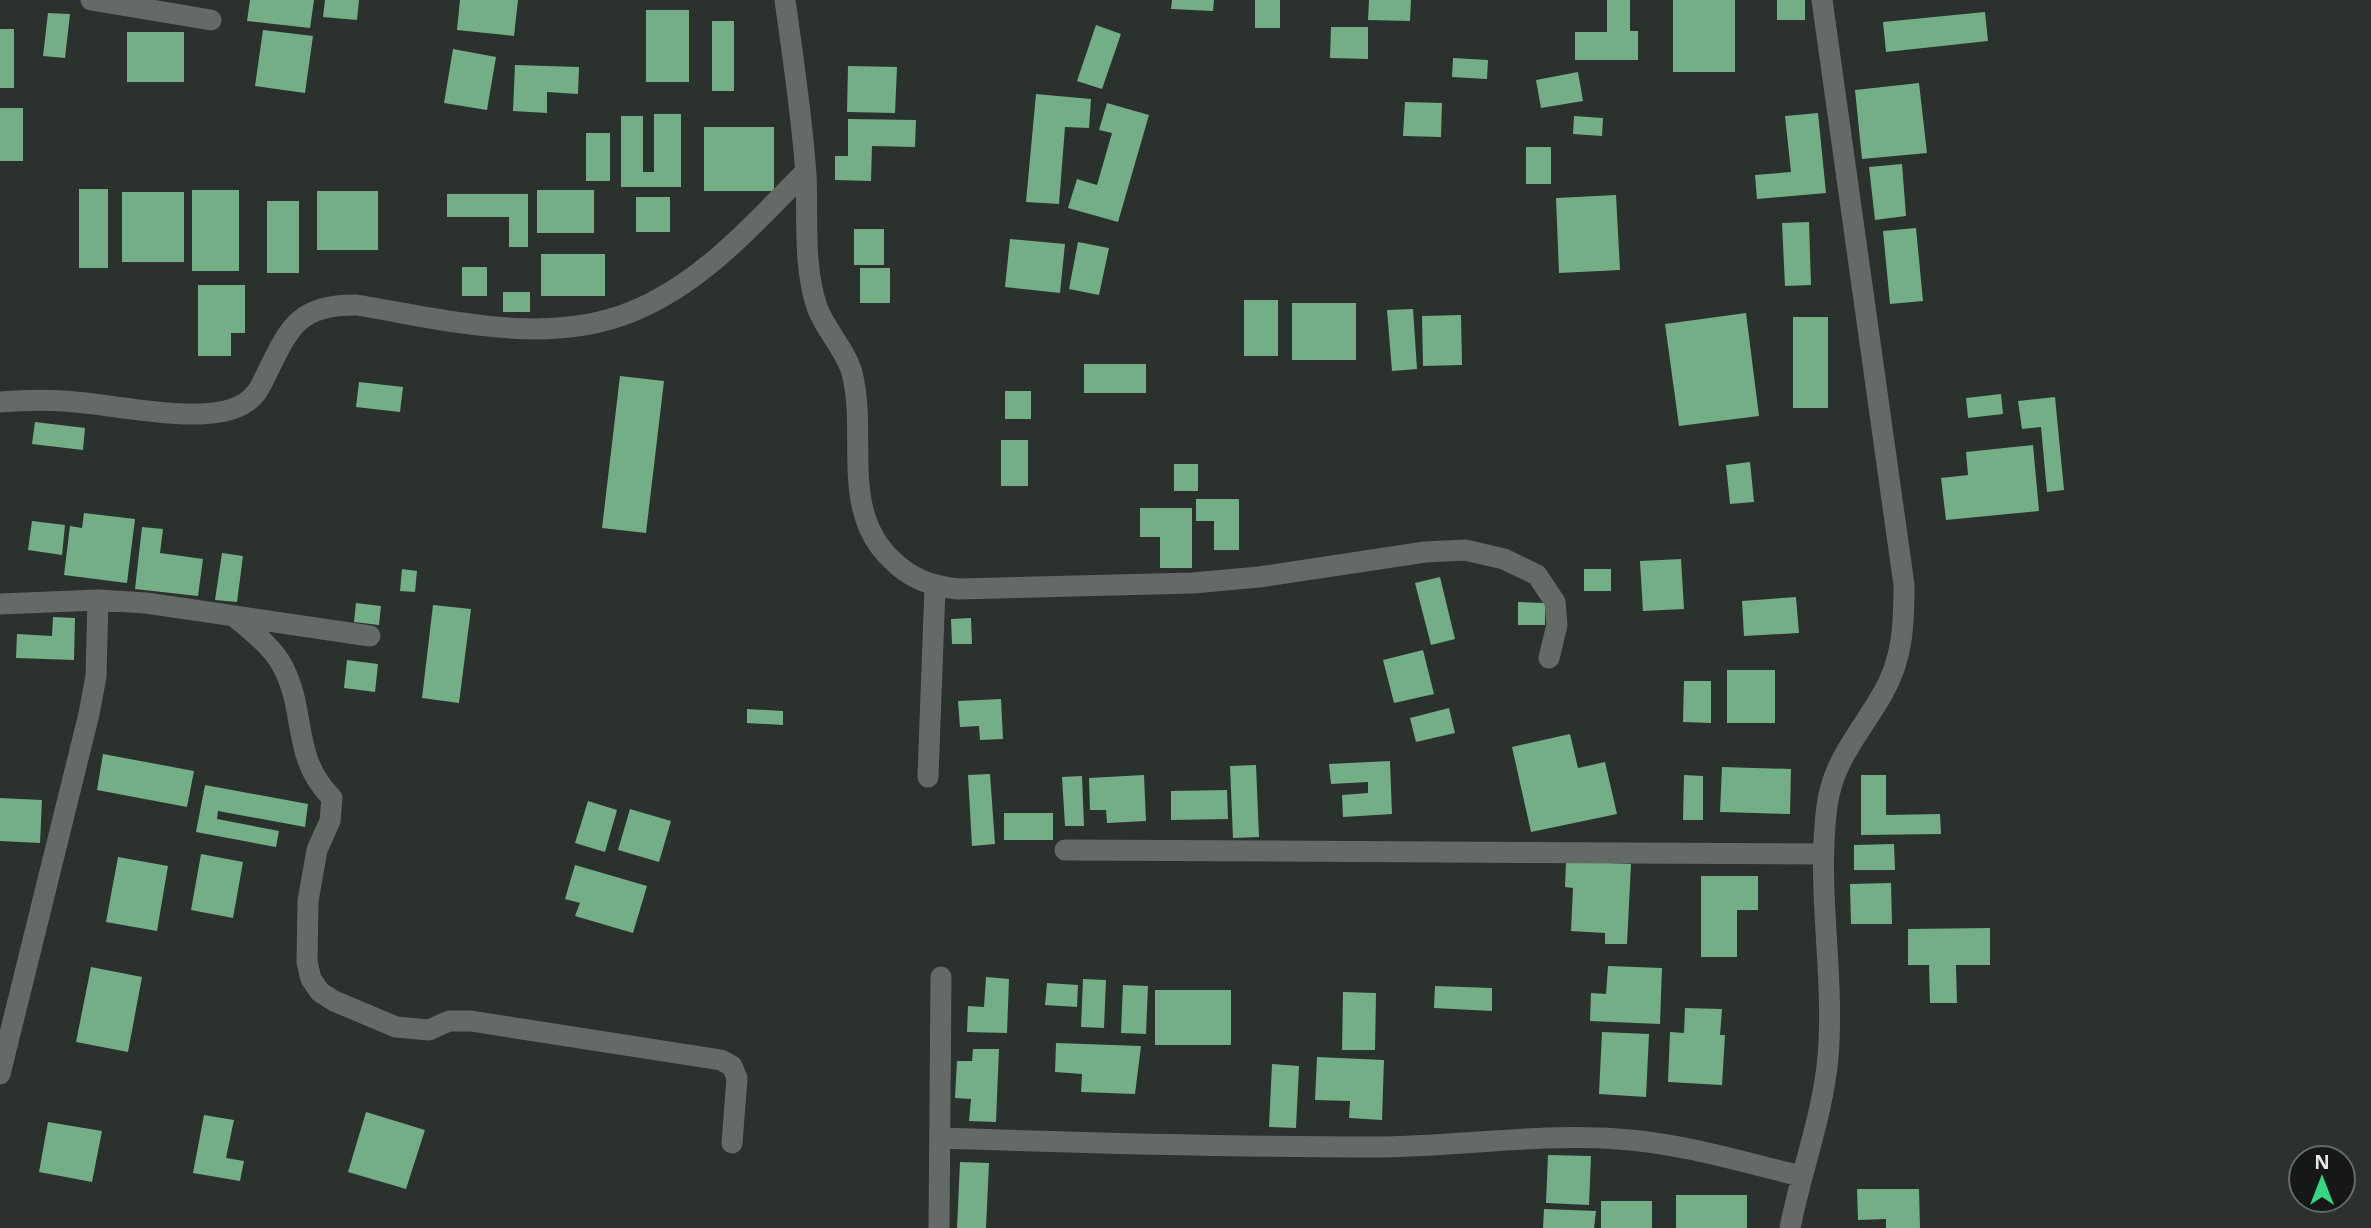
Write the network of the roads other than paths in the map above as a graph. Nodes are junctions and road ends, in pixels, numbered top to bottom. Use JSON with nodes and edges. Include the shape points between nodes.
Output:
{"nodes":[{"id":1,"x":91,"y":0,"type":"edge"},
{"id":2,"x":785,"y":0,"type":"edge"},
{"id":3,"x":1822,"y":0,"type":"edge"},
{"id":4,"x":211,"y":20,"type":"dead end"},
{"id":5,"x":805,"y":172,"type":"junction"},
{"id":6,"x":0,"y":402,"type":"edge"},
{"id":7,"x":935,"y":587,"type":"junction"},
{"id":8,"x":98,"y":600,"type":"junction"},
{"id":9,"x":0,"y":604,"type":"edge"},
{"id":10,"x":234,"y":616,"type":"junction"},
{"id":11,"x":370,"y":636,"type":"dead end"},
{"id":12,"x":1549,"y":658,"type":"dead end"},
{"id":13,"x":928,"y":777,"type":"dead end"},
{"id":14,"x":1065,"y":850,"type":"dead end"},
{"id":15,"x":1824,"y":854,"type":"junction"},
{"id":16,"x":941,"y":977,"type":"dead end"},
{"id":17,"x":0,"y":1074,"type":"edge"},
{"id":18,"x":940,"y":1138,"type":"junction"},
{"id":19,"x":732,"y":1143,"type":"dead end"},
{"id":20,"x":1800,"y":1176,"type":"junction"},
{"id":21,"x":939,"y":1228,"type":"edge"},
{"id":22,"x":1790,"y":1228,"type":"edge"}],
"edges":[{"from":1,"to":4,"type":"street"},
{"from":2,"to":5,"type":"street"},
{"from":3,"to":15,"type":"street","via":[[1904,585],[1898,661],[1834,773]]},
{"from":5,"to":6,"type":"street","via":[[733,245],[695,275],[632,312],[593,324],[518,327],[332,305],[297,321],[258,391],[245,404],[229,410],[191,413],[72,401]]},
{"from":5,"to":7,"type":"street","via":[[817,307],[852,370],[859,491],[867,527],[907,575]]},
{"from":7,"to":12,"type":"street","via":[[1193,583],[1465,550],[1504,559],[1537,575],[1555,602],[1557,625]]},
{"from":7,"to":13,"type":"street"},
{"from":8,"to":9,"type":"street"},
{"from":8,"to":10,"type":"street"},
{"from":8,"to":17,"type":"street","via":[[96,677],[89,714]]},
{"from":10,"to":11,"type":"street"},
{"from":10,"to":19,"type":"street","via":[[283,665],[305,757],[315,781],[332,798],[308,901],[307,962],[320,992],[396,1027],[429,1030],[449,1021],[471,1021],[721,1060],[732,1066],[737,1079]]},
{"from":14,"to":15,"type":"street"},
{"from":15,"to":20,"type":"street","via":[[1828,1054],[1823,1096]]},
{"from":16,"to":18,"type":"street"},
{"from":18,"to":20,"type":"street","via":[[1282,1147],[1618,1139],[1712,1153]]},
{"from":18,"to":21,"type":"street"},
{"from":20,"to":22,"type":"street"}]}
